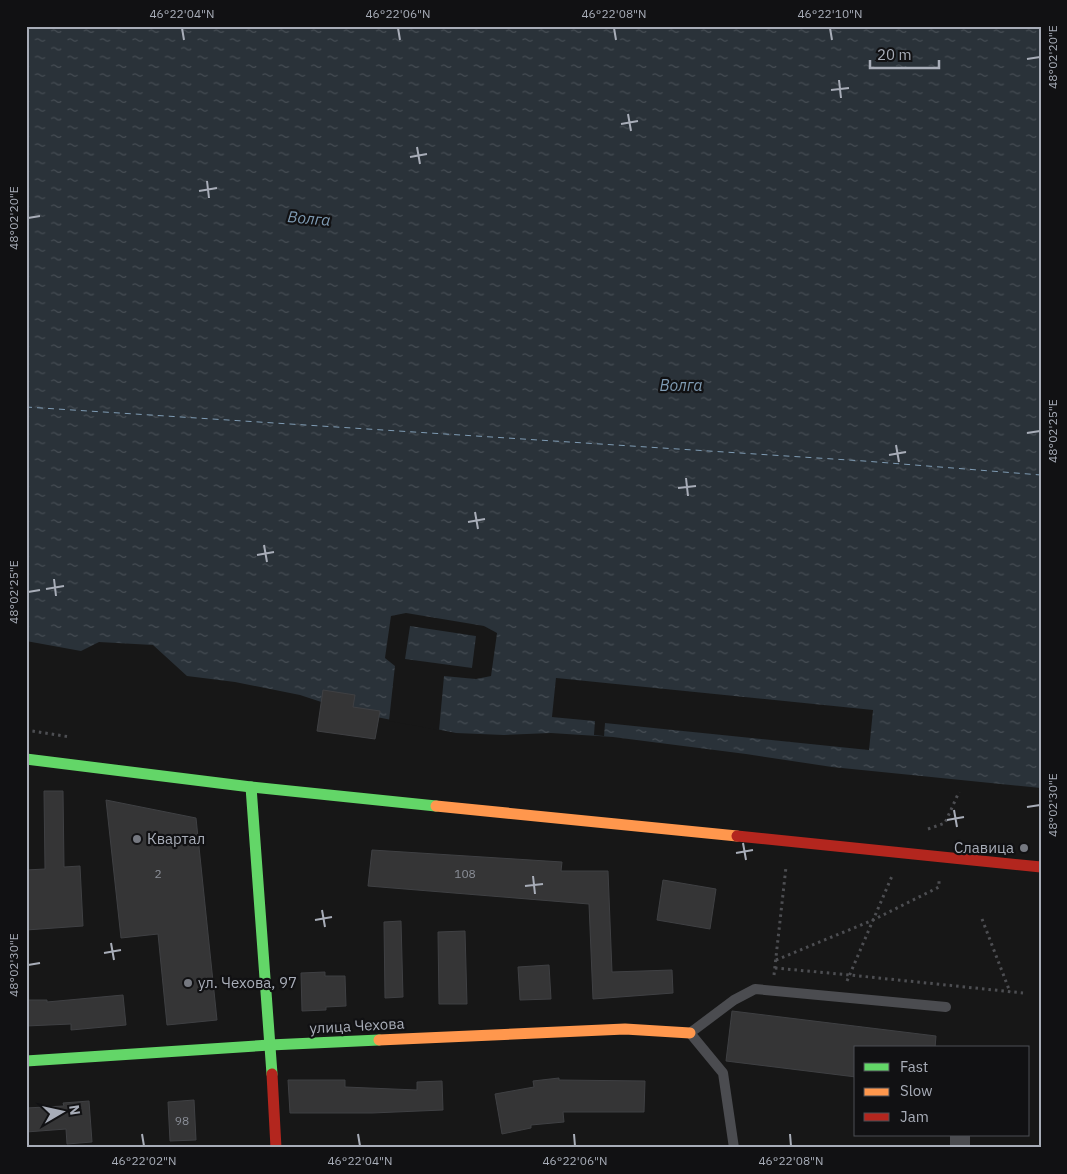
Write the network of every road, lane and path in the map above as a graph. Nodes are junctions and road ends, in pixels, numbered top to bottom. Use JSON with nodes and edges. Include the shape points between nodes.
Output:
{"nodes":[{"id":1,"x":26,"y":759,"type":"edge"},
{"id":2,"x":251,"y":787,"type":"junction"},
{"id":3,"x":789,"y":841,"type":"junction"},
{"id":4,"x":902,"y":853,"type":"junction"},
{"id":5,"x":1041,"y":867,"type":"edge"},
{"id":6,"x":940,"y":873,"type":"dead end"},
{"id":7,"x":982,"y":919,"type":"dead end"},
{"id":8,"x":874,"y":920,"type":"junction"},
{"id":9,"x":776,"y":960,"type":"junction"},
{"id":10,"x":775,"y":968,"type":"junction"},
{"id":11,"x":850,"y":975,"type":"junction"},
{"id":12,"x":773,"y":991,"type":"junction"},
{"id":13,"x":1010,"y":992,"type":"junction"},
{"id":14,"x":1023,"y":993,"type":"dead end"},
{"id":15,"x":840,"y":997,"type":"junction"},
{"id":16,"x":946,"y":1008,"type":"dead end"},
{"id":17,"x":690,"y":1033,"type":"junction"},
{"id":18,"x":270,"y":1045,"type":"junction"},
{"id":19,"x":26,"y":1061,"type":"edge"},
{"id":20,"x":276,"y":1148,"type":"edge"},
{"id":21,"x":734,"y":1148,"type":"edge"}],
"edges":[{"from":1,"to":2,"type":"street"},
{"from":2,"to":3,"type":"street"},
{"from":2,"to":18,"type":"street"},
{"from":3,"to":4,"type":"street"},
{"from":3,"to":9,"type":"path"},
{"from":4,"to":5,"type":"street"},
{"from":4,"to":8,"type":"path"},
{"from":6,"to":8,"type":"path","via":[[939,887]]},
{"from":7,"to":13,"type":"path"},
{"from":8,"to":9,"type":"path"},
{"from":8,"to":11,"type":"path"},
{"from":9,"to":10,"type":"path"},
{"from":10,"to":11,"type":"path"},
{"from":10,"to":12,"type":"path"},
{"from":11,"to":13,"type":"path"},
{"from":11,"to":15,"type":"path"},
{"from":12,"to":15,"type":"lane"},
{"from":12,"to":17,"type":"lane","via":[[755,989],[734,1000]]},
{"from":13,"to":14,"type":"path"},
{"from":15,"to":16,"type":"lane"},
{"from":17,"to":18,"type":"street","name":"улица Чехова","via":[[625,1028]]},
{"from":17,"to":21,"type":"lane","via":[[723,1073]]},
{"from":18,"to":19,"type":"street","name":"улица Чехова"},
{"from":18,"to":20,"type":"street"}]}
